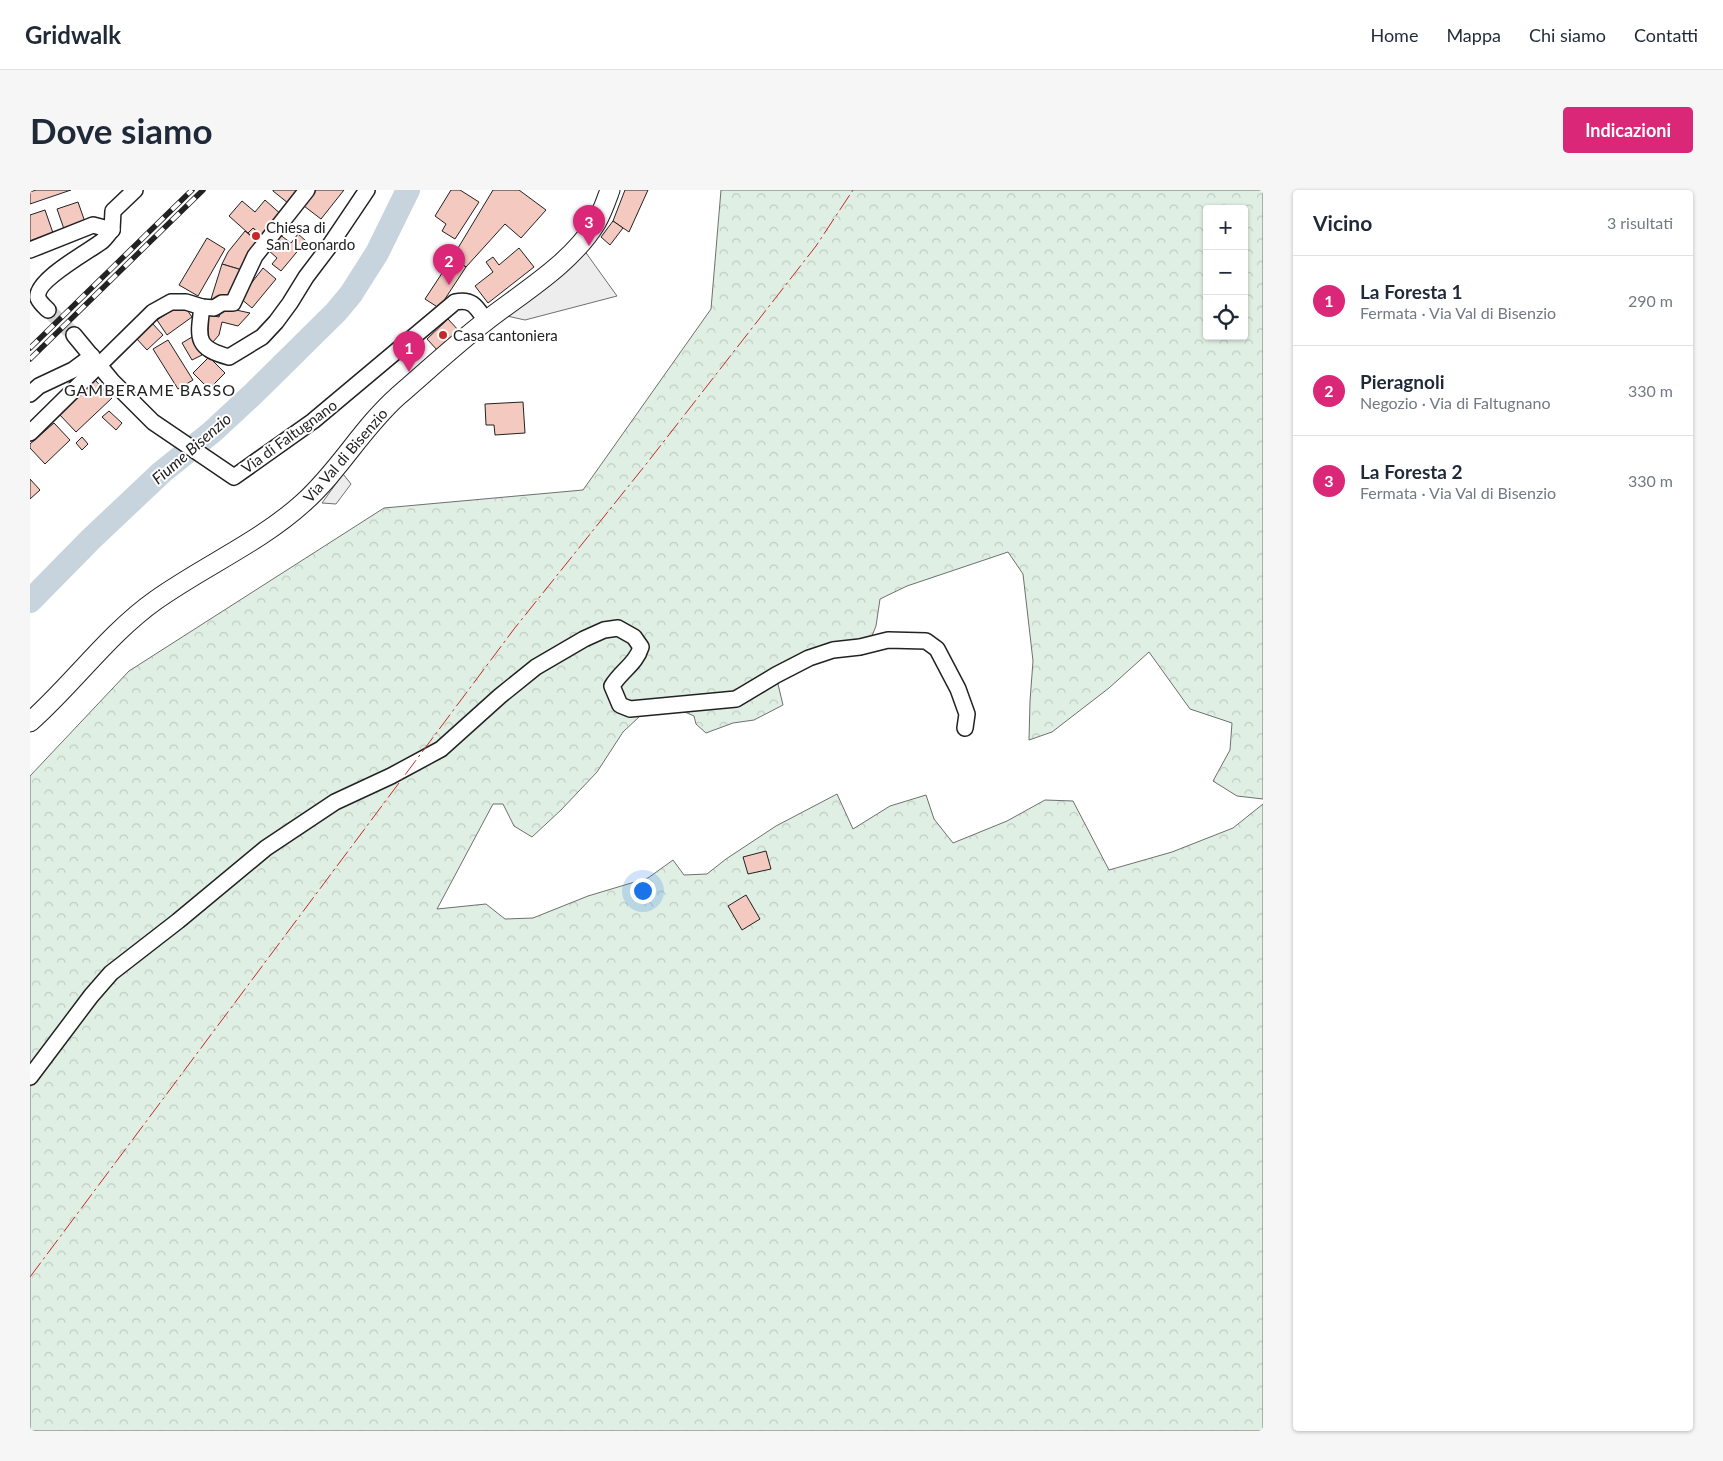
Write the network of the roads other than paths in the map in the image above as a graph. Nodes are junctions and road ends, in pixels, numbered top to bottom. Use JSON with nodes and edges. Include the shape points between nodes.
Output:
{"nodes":[{"id":1,"x":134,"y":190,"type":"edge"},
{"id":2,"x":307,"y":190,"type":"edge"},
{"id":3,"x":366,"y":190,"type":"edge"},
{"id":4,"x":610,"y":190,"type":"edge"},
{"id":5,"x":112,"y":230,"type":"junction"},
{"id":6,"x":30,"y":250,"type":"edge"},
{"id":7,"x":202,"y":307,"type":"junction"},
{"id":8,"x":48,"y":310,"type":"tunnel mouth"},
{"id":9,"x":486,"y":321,"type":"junction"},
{"id":10,"x":74,"y":335,"type":"tunnel mouth"},
{"id":11,"x":96,"y":360,"type":"junction"},
{"id":12,"x":30,"y":394,"type":"edge"},
{"id":13,"x":30,"y":433,"type":"edge"},
{"id":14,"x":30,"y":722,"type":"edge"},
{"id":15,"x":965,"y":728,"type":"dead end"},
{"id":16,"x":30,"y":1077,"type":"edge"}],
"edges":[{"from":1,"to":5,"type":"street","via":[[113,211]]},
{"from":2,"to":7,"type":"street","via":[[255,256],[233,303],[222,303],[214,308]]},
{"from":3,"to":7,"type":"street","via":[[290,303],[262,337],[229,357],[212,353],[203,345],[199,333]]},
{"from":4,"to":9,"type":"main road","name":"Via Val di Bisenzio","via":[[597,222],[586,238],[536,284]]},
{"from":5,"to":6,"type":"street","via":[[93,225]]},
{"from":5,"to":8,"type":"street","via":[[42,287],[38,299]]},
{"from":7,"to":11,"type":"street","via":[[186,302],[162,306]]},
{"from":9,"to":11,"type":"street","name":"Via di Faltugnano","via":[[470,302],[455,302],[313,421],[234,476],[153,422]]},
{"from":9,"to":14,"type":"main road","name":"Via Val di Bisenzio","via":[[371,422],[324,482],[302,504],[155,600],[121,628]]},
{"from":10,"to":11,"type":"street","name":"Via di Faltugnano"},
{"from":11,"to":12,"type":"street","via":[[39,386]]},
{"from":11,"to":13,"type":"street"},
{"from":15,"to":16,"type":"street","via":[[967,714],[958,689],[937,649],[926,641],[888,640],[833,650],[809,658],[736,699],[630,709],[620,705],[612,686],[638,657],[641,647],[634,637],[618,628],[604,630],[536,667],[441,749],[335,802],[266,848],[111,973]]}]}
